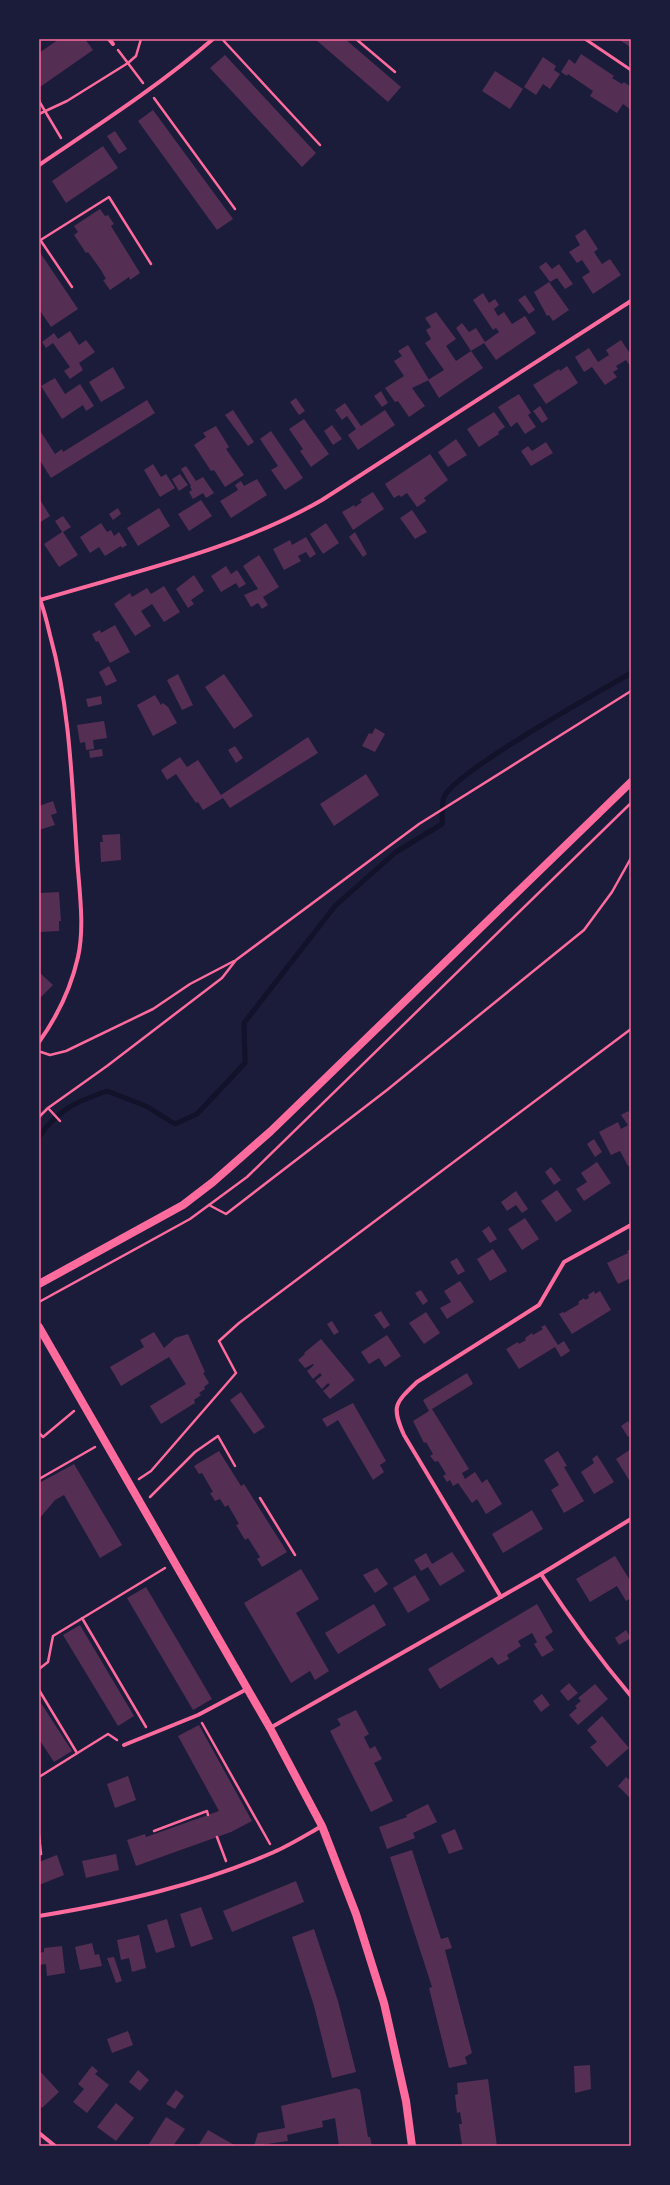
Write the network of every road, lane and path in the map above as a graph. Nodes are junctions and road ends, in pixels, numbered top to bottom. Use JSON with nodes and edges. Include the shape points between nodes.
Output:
{"nodes":[{"id":1,"x":109,"y":39,"type":"edge"},
{"id":2,"x":141,"y":39,"type":"edge"},
{"id":3,"x":213,"y":39,"type":"edge"},
{"id":4,"x":222,"y":39,"type":"edge"},
{"id":5,"x":356,"y":39,"type":"edge"},
{"id":6,"x":585,"y":39,"type":"edge"},
{"id":7,"x":113,"y":44,"type":"joint"},
{"id":8,"x":128,"y":63,"type":"junction"},
{"id":9,"x":631,"y":70,"type":"edge"},
{"id":10,"x":395,"y":72,"type":"dead end"},
{"id":11,"x":149,"y":90,"type":"junction"},
{"id":12,"x":39,"y":101,"type":"edge"},
{"id":13,"x":46,"y":111,"type":"junction"},
{"id":14,"x":39,"y":114,"type":"edge"},
{"id":15,"x":320,"y":145,"type":"dead end"},
{"id":16,"x":66,"y":147,"type":"junction"},
{"id":17,"x":39,"y":165,"type":"edge"},
{"id":18,"x":235,"y":209,"type":"dead end"},
{"id":19,"x":40,"y":241,"type":"edge"},
{"id":20,"x":151,"y":264,"type":"dead end"},
{"id":21,"x":72,"y":287,"type":"dead end"},
{"id":22,"x":631,"y":301,"type":"edge"},
{"id":23,"x":40,"y":599,"type":"edge"},
{"id":24,"x":631,"y":690,"type":"edge"},
{"id":25,"x":631,"y":782,"type":"edge"},
{"id":26,"x":631,"y":803,"type":"edge"},
{"id":27,"x":631,"y":858,"type":"edge"},
{"id":28,"x":236,"y":960,"type":"junction"},
{"id":29,"x":631,"y":1029,"type":"edge"},
{"id":30,"x":39,"y":1042,"type":"edge"},
{"id":31,"x":39,"y":1051,"type":"edge"},
{"id":32,"x":48,"y":1108,"type":"junction"},
{"id":33,"x":39,"y":1117,"type":"edge"},
{"id":34,"x":60,"y":1121,"type":"dead end"},
{"id":35,"x":209,"y":1205,"type":"junction"},
{"id":36,"x":631,"y":1225,"type":"edge"},
{"id":37,"x":39,"y":1284,"type":"edge"},
{"id":38,"x":39,"y":1302,"type":"edge"},
{"id":39,"x":39,"y":1327,"type":"edge"},
{"id":40,"x":84,"y":1403,"type":"junction"},
{"id":41,"x":39,"y":1432,"type":"edge"},
{"id":42,"x":106,"y":1441,"type":"junction"},
{"id":43,"x":235,"y":1466,"type":"dead end"},
{"id":44,"x":39,"y":1479,"type":"edge"},
{"id":45,"x":130,"y":1484,"type":"junction"},
{"id":46,"x":260,"y":1498,"type":"dead end"},
{"id":47,"x":142,"y":1505,"type":"junction"},
{"id":48,"x":631,"y":1519,"type":"edge"},
{"id":49,"x":295,"y":1555,"type":"dead end"},
{"id":50,"x":174,"y":1563,"type":"junction"},
{"id":51,"x":541,"y":1574,"type":"junction"},
{"id":52,"x":501,"y":1598,"type":"junction"},
{"id":53,"x":82,"y":1618,"type":"junction"},
{"id":54,"x":39,"y":1669,"type":"edge"},
{"id":55,"x":248,"y":1689,"type":"junction"},
{"id":56,"x":39,"y":1690,"type":"edge"},
{"id":57,"x":631,"y":1696,"type":"edge"},
{"id":58,"x":198,"y":1715,"type":"junction"},
{"id":59,"x":270,"y":1728,"type":"junction"},
{"id":60,"x":150,"y":1734,"type":"junction"},
{"id":61,"x":124,"y":1745,"type":"joint"},
{"id":62,"x":77,"y":1753,"type":"junction"},
{"id":63,"x":39,"y":1777,"type":"edge"},
{"id":64,"x":208,"y":1815,"type":"dead end"},
{"id":65,"x":322,"y":1826,"type":"junction"},
{"id":66,"x":154,"y":1831,"type":"dead end"},
{"id":67,"x":39,"y":1834,"type":"edge"},
{"id":68,"x":217,"y":1838,"type":"dead end"},
{"id":69,"x":274,"y":1852,"type":"junction"},
{"id":70,"x":39,"y":1854,"type":"edge"},
{"id":71,"x":228,"y":1869,"type":"junction"},
{"id":72,"x":39,"y":1916,"type":"edge"},
{"id":73,"x":39,"y":2133,"type":"edge"},
{"id":74,"x":55,"y":2146,"type":"edge"},
{"id":75,"x":412,"y":2146,"type":"edge"}],
"edges":[{"from":1,"to":7,"type":"street"},
{"from":2,"to":8,"type":"path","via":[[136,56]]},
{"from":3,"to":11,"type":"street","via":[[185,64]]},
{"from":4,"to":15,"type":"path"},
{"from":5,"to":10,"type":"path"},
{"from":6,"to":9,"type":"lane"},
{"from":7,"to":8,"type":"path"},
{"from":8,"to":11,"type":"path"},
{"from":8,"to":13,"type":"path"},
{"from":11,"to":16,"type":"street"},
{"from":11,"to":18,"type":"path"},
{"from":12,"to":13,"type":"path"},
{"from":13,"to":14,"type":"path"},
{"from":13,"to":16,"type":"path"},
{"from":16,"to":17,"type":"street"},
{"from":19,"to":20,"type":"path","via":[[109,197]]},
{"from":19,"to":21,"type":"path"},
{"from":22,"to":23,"type":"street","via":[[292,517],[230,544]]},
{"from":23,"to":30,"type":"street","via":[[55,652],[66,714],[80,918],[78,956],[67,995],[52,1025]]},
{"from":24,"to":28,"type":"path","via":[[419,824]]},
{"from":25,"to":37,"type":"main road","via":[[271,1131],[213,1182],[183,1205]]},
{"from":26,"to":35,"type":"path","via":[[247,1176]]},
{"from":27,"to":35,"type":"path","via":[[612,892],[584,930],[386,1090],[226,1214]]},
{"from":28,"to":31,"type":"path","via":[[190,984],[153,1009],[66,1051],[50,1055]]},
{"from":28,"to":32,"type":"path","via":[[222,978]]},
{"from":29,"to":45,"type":"path","via":[[239,1323],[220,1341],[236,1373],[151,1471]]},
{"from":32,"to":33,"type":"path"},
{"from":32,"to":34,"type":"path"},
{"from":35,"to":38,"type":"path","via":[[190,1219]]},
{"from":36,"to":52,"type":"street","via":[[564,1262],[539,1305],[418,1382],[396,1406],[397,1420],[404,1435]]},
{"from":39,"to":40,"type":"main road"},
{"from":40,"to":41,"type":"path","via":[[43,1437]]},
{"from":40,"to":42,"type":"main road"},
{"from":42,"to":44,"type":"path"},
{"from":42,"to":45,"type":"main road"},
{"from":43,"to":47,"type":"path","via":[[218,1436],[195,1452]]},
{"from":45,"to":47,"type":"main road"},
{"from":46,"to":49,"type":"path"},
{"from":47,"to":50,"type":"main road"},
{"from":48,"to":51,"type":"street"},
{"from":50,"to":53,"type":"path"},
{"from":50,"to":55,"type":"main road"},
{"from":51,"to":52,"type":"street"},
{"from":51,"to":57,"type":"street","via":[[601,1661]]},
{"from":52,"to":59,"type":"street"},
{"from":53,"to":54,"type":"path","via":[[53,1636],[48,1662]]},
{"from":53,"to":60,"type":"path"},
{"from":55,"to":58,"type":"street"},
{"from":55,"to":59,"type":"main road"},
{"from":56,"to":62,"type":"path"},
{"from":58,"to":60,"type":"street"},
{"from":58,"to":69,"type":"path"},
{"from":59,"to":65,"type":"main road"},
{"from":60,"to":61,"type":"street"},
{"from":61,"to":62,"type":"path","via":[[108,1734]]},
{"from":62,"to":63,"type":"path"},
{"from":64,"to":66,"type":"path","via":[[207,1812]]},
{"from":65,"to":69,"type":"street"},
{"from":65,"to":75,"type":"main road","via":[[356,1914],[384,2003],[406,2101]]},
{"from":67,"to":70,"type":"path"},
{"from":68,"to":71,"type":"path"},
{"from":69,"to":71,"type":"street"},
{"from":71,"to":72,"type":"street","via":[[143,1896],[98,1907]]},
{"from":73,"to":74,"type":"street"}]}
